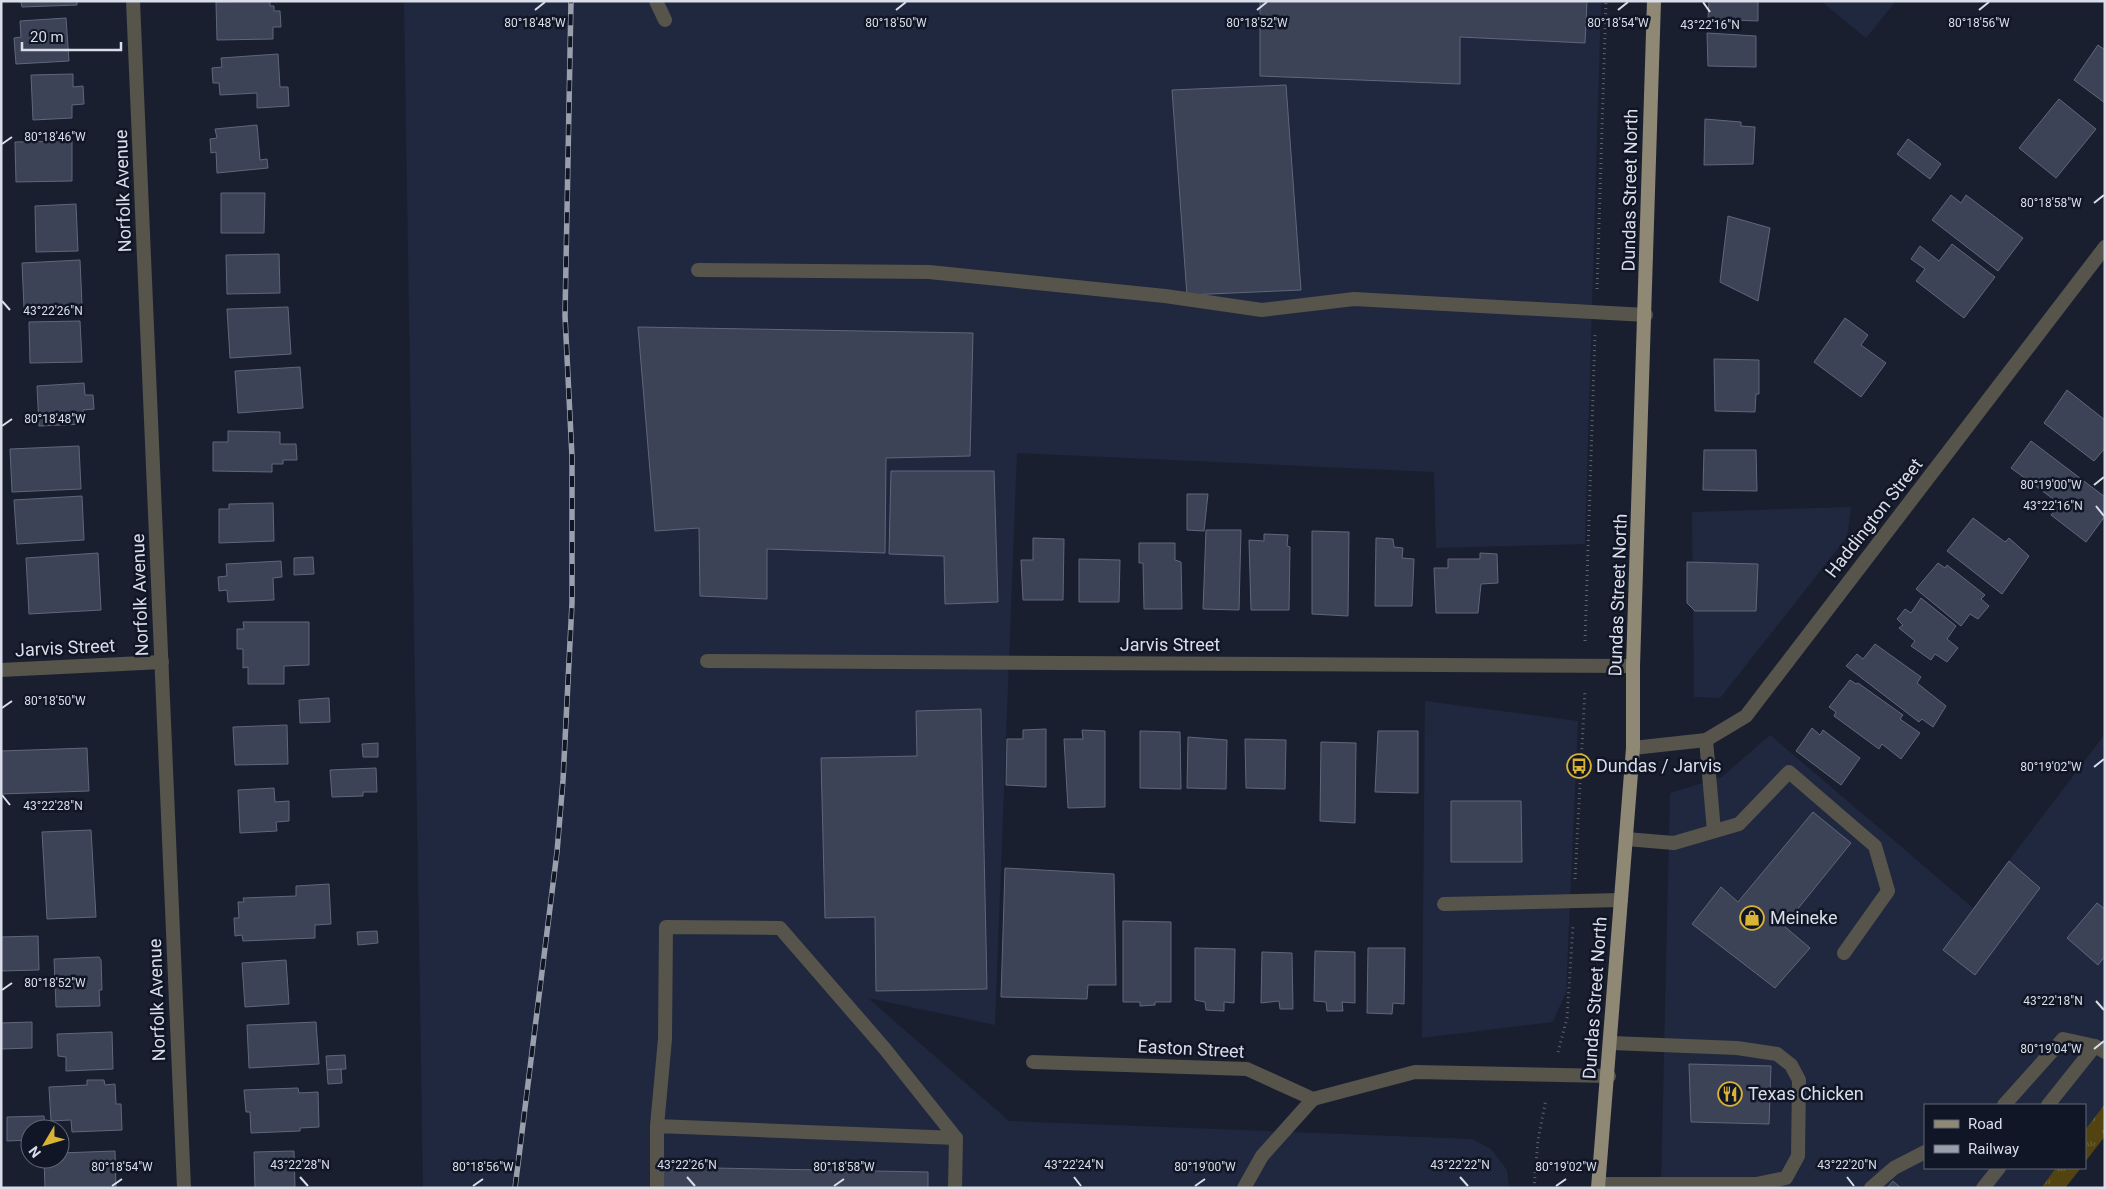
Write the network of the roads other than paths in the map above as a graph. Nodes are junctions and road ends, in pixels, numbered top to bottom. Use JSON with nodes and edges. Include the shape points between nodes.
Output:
{"nodes":[{"id":1,"x":133,"y":1,"type":"edge"},
{"id":2,"x":656,"y":1,"type":"edge"},
{"id":3,"x":1654,"y":1,"type":"edge"},
{"id":4,"x":665,"y":20,"type":"dead end"},
{"id":5,"x":2105,"y":247,"type":"edge"},
{"id":6,"x":698,"y":270,"type":"dead end"},
{"id":7,"x":1646,"y":315,"type":"junction"},
{"id":8,"x":707,"y":661,"type":"dead end"},
{"id":9,"x":162,"y":662,"type":"junction"},
{"id":10,"x":1634,"y":666,"type":"junction"},
{"id":11,"x":1,"y":670,"type":"edge"},
{"id":12,"x":1706,"y":740,"type":"junction"},
{"id":13,"x":1633,"y":748,"type":"junction"},
{"id":14,"x":1714,"y":831,"type":"junction"},
{"id":15,"x":1626,"y":839,"type":"junction"},
{"id":16,"x":1621,"y":900,"type":"junction"},
{"id":17,"x":1444,"y":904,"type":"dead end"},
{"id":18,"x":1844,"y":953,"type":"dead end"},
{"id":19,"x":1611,"y":1043,"type":"junction"},
{"id":20,"x":2100,"y":1049,"type":"edge"},
{"id":21,"x":1033,"y":1062,"type":"dead end"},
{"id":22,"x":1608,"y":1076,"type":"junction"},
{"id":23,"x":1313,"y":1098,"type":"junction"},
{"id":24,"x":2005,"y":1104,"type":"edge"},
{"id":25,"x":2049,"y":1104,"type":"edge"},
{"id":26,"x":657,"y":1126,"type":"junction"},
{"id":27,"x":956,"y":1138,"type":"junction"},
{"id":28,"x":1924,"y":1153,"type":"edge"},
{"id":29,"x":1998,"y":1169,"type":"edge"},
{"id":30,"x":1598,"y":1186,"type":"edge"},
{"id":31,"x":184,"y":1188,"type":"edge"},
{"id":32,"x":657,"y":1188,"type":"edge"},
{"id":33,"x":955,"y":1188,"type":"edge"},
{"id":34,"x":1244,"y":1188,"type":"edge"},
{"id":35,"x":1871,"y":1188,"type":"edge"},
{"id":36,"x":1983,"y":1188,"type":"edge"}],
"edges":[{"from":1,"to":9,"type":"street","name":"Norfolk Avenue"},
{"from":2,"to":4,"type":"street"},
{"from":3,"to":7,"type":"main road","name":"Dundas Street North"},
{"from":5,"to":12,"type":"street","name":"Haddington Street","via":[[1746,716]]},
{"from":6,"to":7,"type":"street","via":[[929,272],[1165,296],[1262,310],[1354,300]]},
{"from":7,"to":10,"type":"main road","name":"Dundas Street North"},
{"from":8,"to":10,"type":"street","name":"Jarvis Street"},
{"from":9,"to":11,"type":"street","name":"Jarvis Street"},
{"from":9,"to":31,"type":"street","name":"Norfolk Avenue"},
{"from":10,"to":13,"type":"main road","name":"Dundas Street North"},
{"from":12,"to":13,"type":"street","name":"Haddington Street"},
{"from":12,"to":14,"type":"street"},
{"from":13,"to":15,"type":"main road","name":"Dundas Street North"},
{"from":14,"to":15,"type":"street","via":[[1674,843]]},
{"from":14,"to":18,"type":"street","via":[[1739,824],[1789,772],[1875,846],[1888,891]]},
{"from":15,"to":16,"type":"main road","name":"Dundas Street North"},
{"from":16,"to":17,"type":"street"},
{"from":16,"to":19,"type":"main road","name":"Dundas Street North"},
{"from":19,"to":22,"type":"main road","name":"Dundas Street North"},
{"from":19,"to":30,"type":"street","via":[[1737,1048],[1777,1054],[1790,1065],[1799,1080],[1798,1156],[1786,1178],[1766,1183]]},
{"from":20,"to":24,"type":"street","via":[[2063,1039]]},
{"from":20,"to":25,"type":"street"},
{"from":21,"to":23,"type":"street","name":"Easton Street","via":[[1247,1069]]},
{"from":22,"to":23,"type":"street","via":[[1415,1072]]},
{"from":22,"to":30,"type":"main road","name":"Dundas Street North"},
{"from":23,"to":34,"type":"street","via":[[1262,1156]]},
{"from":26,"to":27,"type":"street"},
{"from":26,"to":27,"type":"street","via":[[666,1039],[666,927],[780,928]]},
{"from":26,"to":32,"type":"street"},
{"from":27,"to":33,"type":"street"},
{"from":28,"to":35,"type":"street","via":[[1894,1168]]},
{"from":29,"to":36,"type":"street"}]}
